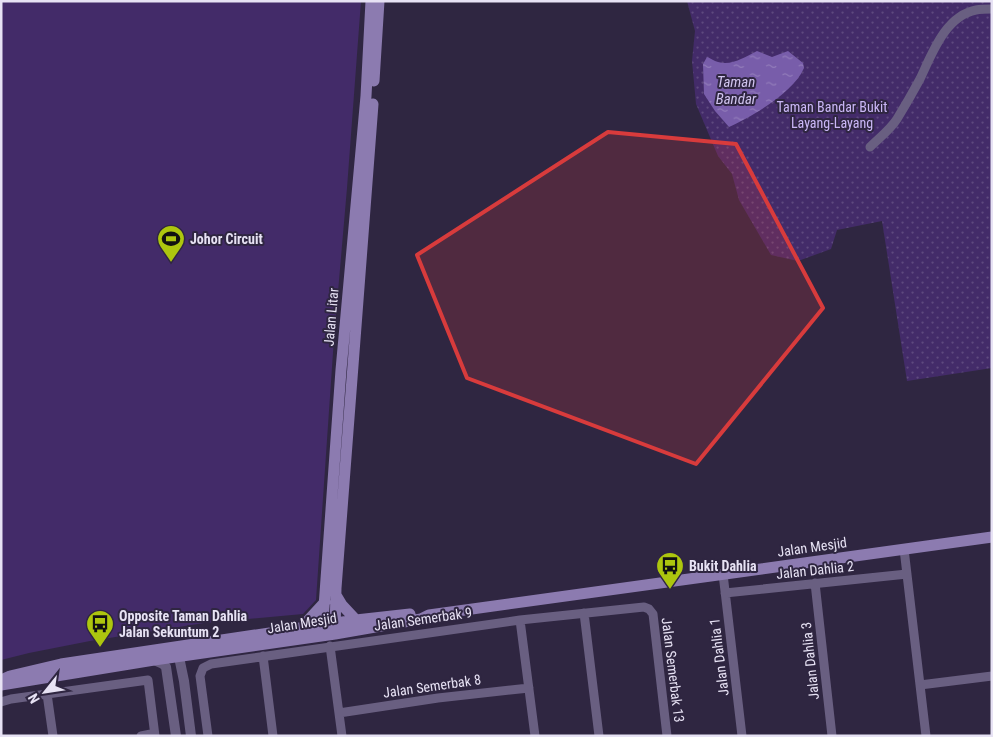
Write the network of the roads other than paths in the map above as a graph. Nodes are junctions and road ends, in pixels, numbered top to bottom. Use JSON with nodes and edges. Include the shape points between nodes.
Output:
{"nodes":[{"id":1,"x":371,"y":1,"type":"edge"},
{"id":2,"x":379,"y":1,"type":"edge"},
{"id":3,"x":992,"y":9,"type":"edge"},
{"id":4,"x":870,"y":147,"type":"dead end"},
{"id":5,"x":992,"y":537,"type":"edge"},
{"id":6,"x":904,"y":549,"type":"junction"},
{"id":7,"x":723,"y":574,"type":"junction"},
{"id":8,"x":907,"y":574,"type":"junction"},
{"id":9,"x":815,"y":583,"type":"junction"},
{"id":10,"x":725,"y":593,"type":"junction"},
{"id":11,"x":336,"y":595,"type":"junction"},
{"id":12,"x":325,"y":602,"type":"junction"},
{"id":13,"x":649,"y":609,"type":"joint"},
{"id":14,"x":584,"y":613,"type":"junction"},
{"id":15,"x":429,"y":615,"type":"junction"},
{"id":16,"x":356,"y":620,"type":"junction"},
{"id":17,"x":520,"y":620,"type":"junction"},
{"id":18,"x":301,"y":628,"type":"junction"},
{"id":19,"x":335,"y":628,"type":"junction"},
{"id":20,"x":323,"y":630,"type":"junction"},
{"id":21,"x":330,"y":646,"type":"junction"},
{"id":22,"x":170,"y":648,"type":"junction"},
{"id":23,"x":179,"y":656,"type":"junction"},
{"id":24,"x":262,"y":656,"type":"junction"},
{"id":25,"x":154,"y":660,"type":"junction"},
{"id":26,"x":992,"y":676,"type":"edge"},
{"id":27,"x":1,"y":680,"type":"edge"},
{"id":28,"x":184,"y":681,"type":"junction"},
{"id":29,"x":168,"y":683,"type":"junction"},
{"id":30,"x":1,"y":685,"type":"edge"},
{"id":31,"x":920,"y":685,"type":"junction"},
{"id":32,"x":529,"y":688,"type":"junction"},
{"id":33,"x":47,"y":694,"type":"junction"},
{"id":34,"x":1,"y":702,"type":"edge"},
{"id":35,"x":339,"y":713,"type":"junction"},
{"id":36,"x":153,"y":735,"type":"edge"},
{"id":37,"x":53,"y":736,"type":"edge"},
{"id":38,"x":141,"y":736,"type":"edge"},
{"id":39,"x":176,"y":736,"type":"edge"},
{"id":40,"x":191,"y":736,"type":"edge"},
{"id":41,"x":208,"y":736,"type":"edge"},
{"id":42,"x":273,"y":736,"type":"edge"},
{"id":43,"x":342,"y":736,"type":"edge"},
{"id":44,"x":535,"y":736,"type":"edge"},
{"id":45,"x":599,"y":736,"type":"edge"},
{"id":46,"x":668,"y":736,"type":"edge"},
{"id":47,"x":742,"y":736,"type":"edge"},
{"id":48,"x":832,"y":736,"type":"edge"},
{"id":49,"x":926,"y":736,"type":"edge"}],
"edges":[{"from":1,"to":12,"type":"main road","name":"Jalan Litar"},
{"from":2,"to":11,"type":"main road","name":"Jalan Litar"},
{"from":3,"to":4,"type":"street","via":[[966,13],[942,33],[896,121]]},
{"from":5,"to":6,"type":"main road","name":"Jalan Mesjid"},
{"from":6,"to":7,"type":"main road","name":"Jalan Mesjid"},
{"from":6,"to":8,"type":"street"},
{"from":7,"to":10,"type":"street","name":"Jalan Dahlia 1"},
{"from":7,"to":15,"type":"main road","name":"Jalan Mesjid"},
{"from":8,"to":9,"type":"street","name":"Jalan Dahlia 2"},
{"from":8,"to":31,"type":"street"},
{"from":9,"to":10,"type":"street","name":"Jalan Dahlia 2"},
{"from":9,"to":48,"type":"street","name":"Jalan Dahlia 3"},
{"from":10,"to":47,"type":"street","name":"Jalan Dahlia 1"},
{"from":11,"to":16,"type":"main road"},
{"from":11,"to":19,"type":"main road","name":"Jalan Litar"},
{"from":12,"to":18,"type":"main road"},
{"from":12,"to":20,"type":"main road","name":"Jalan Litar"},
{"from":13,"to":14,"type":"street","name":"Jalan Semerbak 9"},
{"from":13,"to":46,"type":"street","name":"Jalan Semerbak 13","via":[[653,614]]},
{"from":14,"to":17,"type":"street","name":"Jalan Semerbak 9"},
{"from":14,"to":45,"type":"street"},
{"from":15,"to":16,"type":"main road","name":"Jalan Mesjid","via":[[421,612]]},
{"from":15,"to":19,"type":"main road","name":"Jalan Mesjid","via":[[421,619]]},
{"from":16,"to":19,"type":"main road","name":"Jalan Mesjid"},
{"from":17,"to":21,"type":"street","name":"Jalan Semerbak 9"},
{"from":17,"to":32,"type":"street"},
{"from":18,"to":20,"type":"main road","name":"Jalan Mesjid"},
{"from":18,"to":22,"type":"main road","name":"Jalan Mesjid"},
{"from":19,"to":20,"type":"main road","name":"Jalan Mesjid"},
{"from":20,"to":23,"type":"main road","name":"Jalan Mesjid"},
{"from":21,"to":24,"type":"street","name":"Jalan Semerbak 9"},
{"from":21,"to":35,"type":"street"},
{"from":22,"to":23,"type":"street"},
{"from":22,"to":27,"type":"main road","name":"Jalan Mesjid","via":[[60,664]]},
{"from":23,"to":25,"type":"main road","name":"Jalan Mesjid"},
{"from":23,"to":28,"type":"street"},
{"from":24,"to":41,"type":"street","name":"Jalan Semerbak 9","via":[[210,664],[203,668],[200,676]]},
{"from":24,"to":42,"type":"street"},
{"from":25,"to":29,"type":"street","via":[[166,667]]},
{"from":25,"to":30,"type":"main road","name":"Jalan Mesjid"},
{"from":26,"to":31,"type":"street"},
{"from":28,"to":29,"type":"street","via":[[175,675]]},
{"from":28,"to":40,"type":"street"},
{"from":29,"to":39,"type":"street"},
{"from":31,"to":49,"type":"street"},
{"from":32,"to":35,"type":"street","name":"Jalan Semerbak 8"},
{"from":32,"to":44,"type":"street"},
{"from":33,"to":34,"type":"street"},
{"from":33,"to":36,"type":"street","via":[[148,680]]},
{"from":33,"to":37,"type":"street"},
{"from":35,"to":43,"type":"street"},
{"from":36,"to":38,"type":"street"}]}
